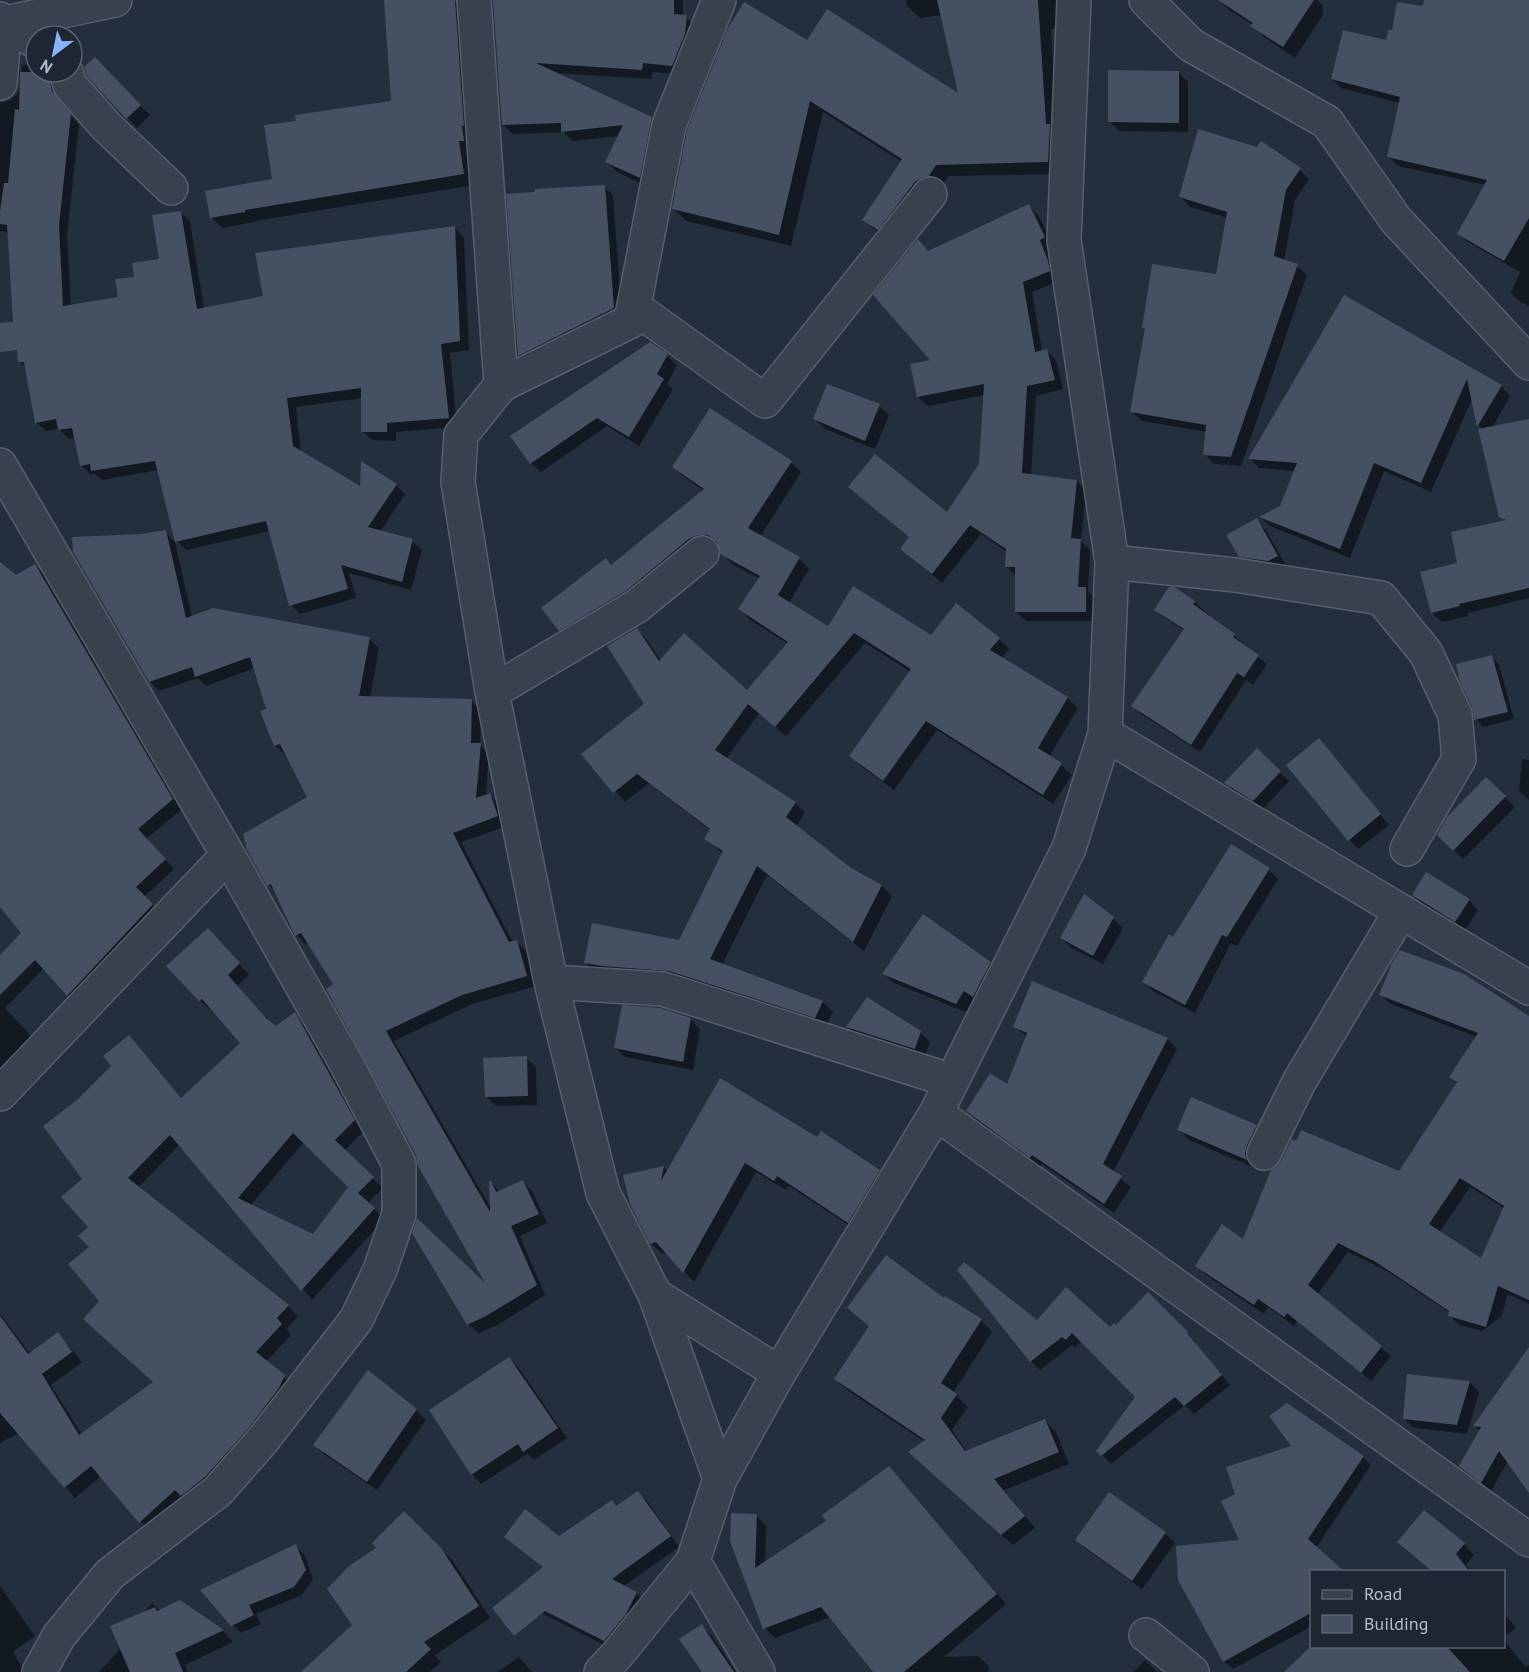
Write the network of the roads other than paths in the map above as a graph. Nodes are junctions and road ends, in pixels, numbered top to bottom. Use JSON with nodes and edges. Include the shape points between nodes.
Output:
{"nodes":[{"id":1,"x":115,"y":0,"type":"edge"},
{"id":2,"x":474,"y":0,"type":"edge"},
{"id":3,"x":719,"y":0,"type":"edge"},
{"id":4,"x":1074,"y":0,"type":"edge"},
{"id":5,"x":1146,"y":0,"type":"edge"},
{"id":6,"x":2,"y":21,"type":"edge"},
{"id":7,"x":24,"y":35,"type":"edge"},
{"id":8,"x":0,"y":83,"type":"edge"},
{"id":9,"x":70,"y":84,"type":"edge"},
{"id":10,"x":171,"y":188,"type":"dead end"},
{"id":11,"x":930,"y":194,"type":"dead end"},
{"id":12,"x":634,"y":307,"type":"junction"},
{"id":13,"x":1529,"y":363,"type":"edge"},
{"id":14,"x":501,"y":385,"type":"junction"},
{"id":15,"x":0,"y":465,"type":"edge"},
{"id":16,"x":702,"y":553,"type":"dead end"},
{"id":17,"x":1112,"y":562,"type":"junction"},
{"id":18,"x":492,"y":692,"type":"junction"},
{"id":19,"x":1105,"y":734,"type":"junction"},
{"id":20,"x":1407,"y":849,"type":"dead end"},
{"id":21,"x":228,"y":855,"type":"junction"},
{"id":22,"x":1401,"y":912,"type":"junction"},
{"id":23,"x":551,"y":982,"type":"junction"},
{"id":24,"x":1529,"y":988,"type":"edge"},
{"id":25,"x":952,"y":1081,"type":"junction"},
{"id":26,"x":0,"y":1094,"type":"edge"},
{"id":27,"x":936,"y":1113,"type":"junction"},
{"id":28,"x":1264,"y":1153,"type":"dead end"},
{"id":29,"x":655,"y":1295,"type":"junction"},
{"id":30,"x":779,"y":1373,"type":"junction"},
{"id":31,"x":720,"y":1479,"type":"junction"},
{"id":32,"x":1529,"y":1540,"type":"edge"},
{"id":33,"x":693,"y":1562,"type":"junction"},
{"id":34,"x":1146,"y":1635,"type":"dead end"},
{"id":35,"x":39,"y":1672,"type":"edge"},
{"id":36,"x":601,"y":1672,"type":"edge"},
{"id":37,"x":758,"y":1672,"type":"edge"},
{"id":38,"x":1192,"y":1672,"type":"edge"}],
"edges":[{"from":1,"to":6,"type":"street"},
{"from":2,"to":14,"type":"street"},
{"from":3,"to":12,"type":"street","via":[[669,125]]},
{"from":4,"to":17,"type":"street","via":[[1064,240]]},
{"from":5,"to":13,"type":"street","via":[[1191,45],[1327,122],[1396,220]]},
{"from":6,"to":7,"type":"street"},
{"from":6,"to":8,"type":"street"},
{"from":9,"to":10,"type":"street","via":[[106,126]]},
{"from":11,"to":12,"type":"street","via":[[765,401]]},
{"from":12,"to":14,"type":"street","via":[[631,321]]},
{"from":14,"to":18,"type":"street","via":[[461,435],[458,482]]},
{"from":15,"to":21,"type":"street"},
{"from":16,"to":18,"type":"street","via":[[637,606]]},
{"from":17,"to":19,"type":"street"},
{"from":17,"to":20,"type":"street","via":[[1235,575],[1381,598],[1426,653],[1455,715],[1460,759]]},
{"from":18,"to":23,"type":"street"},
{"from":19,"to":22,"type":"street"},
{"from":19,"to":25,"type":"street","via":[[1069,848]]},
{"from":21,"to":26,"type":"street"},
{"from":21,"to":35,"type":"street","via":[[399,1164],[399,1214],[381,1270],[356,1320],[262,1441],[218,1491],[110,1574],[59,1636]]},
{"from":22,"to":24,"type":"street"},
{"from":22,"to":28,"type":"street","via":[[1299,1082]]},
{"from":23,"to":25,"type":"street","via":[[663,989]]},
{"from":23,"to":29,"type":"street","via":[[603,1193]]},
{"from":25,"to":27,"type":"street"},
{"from":27,"to":30,"type":"street"},
{"from":27,"to":32,"type":"street"},
{"from":29,"to":30,"type":"street"},
{"from":29,"to":31,"type":"street"},
{"from":30,"to":31,"type":"street"},
{"from":31,"to":33,"type":"street"},
{"from":33,"to":36,"type":"street"},
{"from":33,"to":37,"type":"street"},
{"from":34,"to":38,"type":"street"}]}
